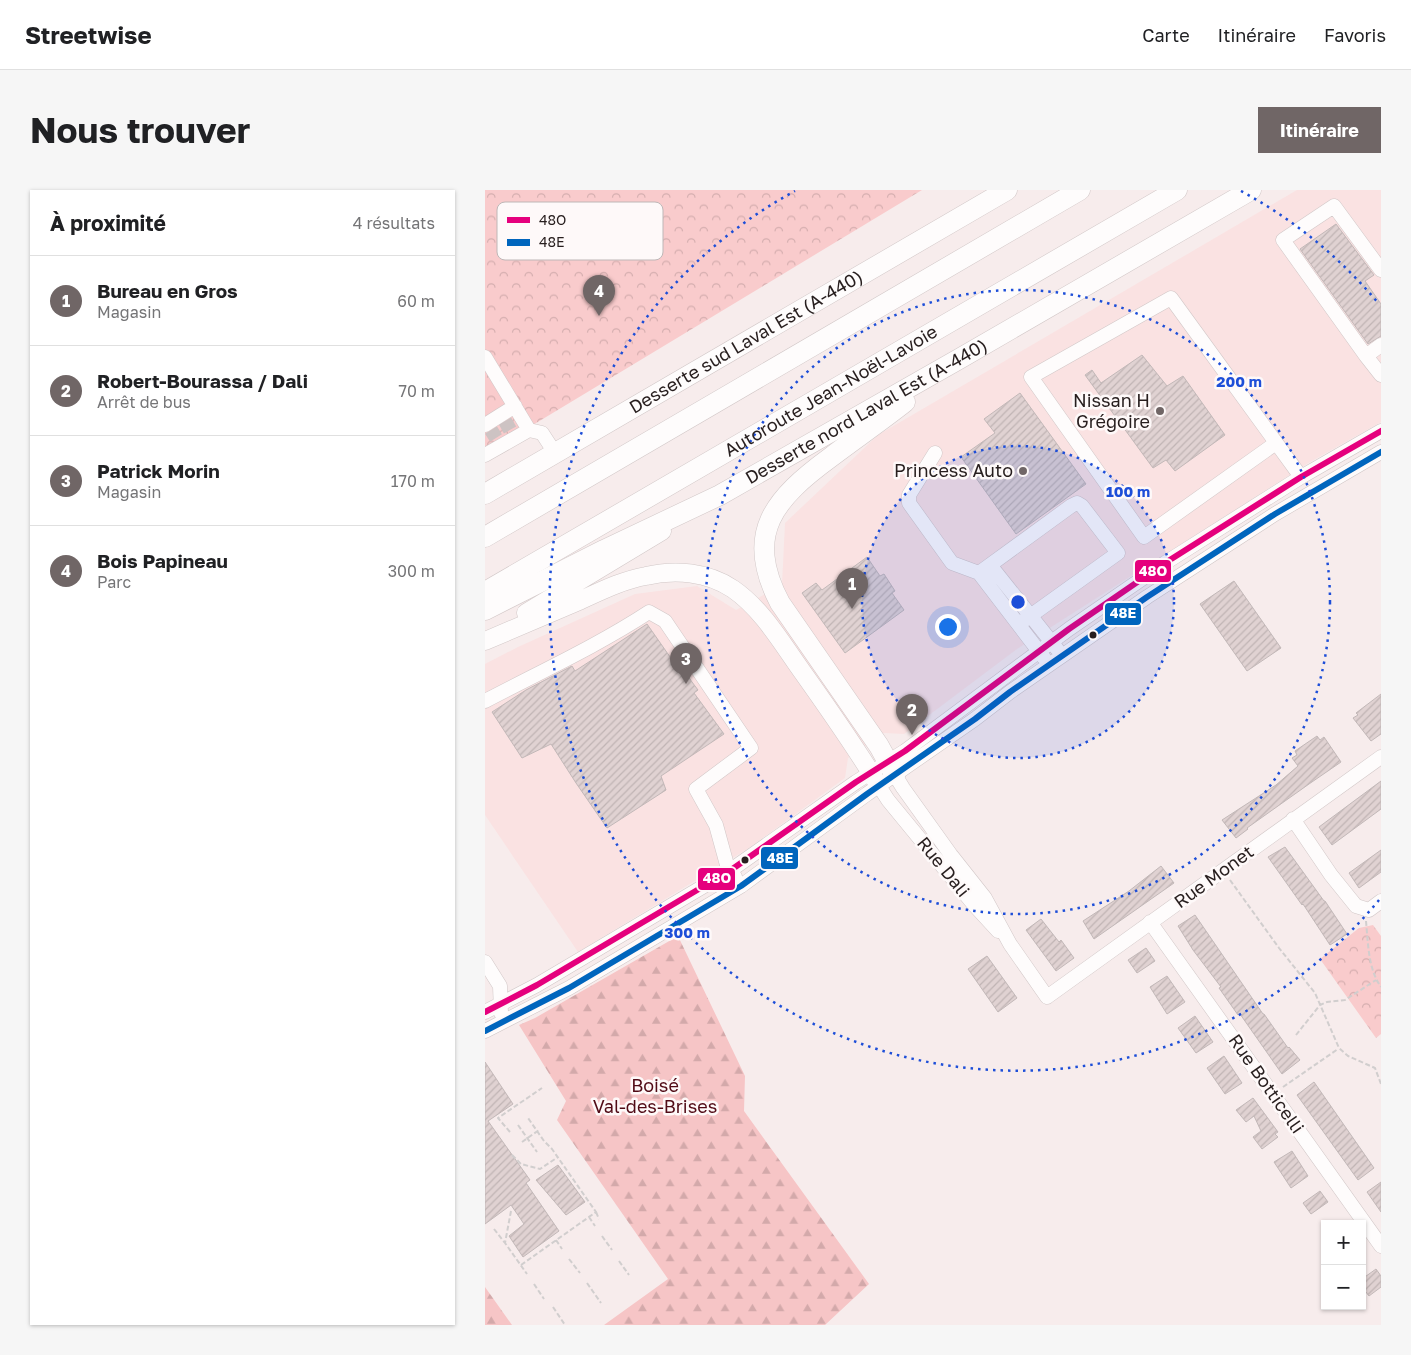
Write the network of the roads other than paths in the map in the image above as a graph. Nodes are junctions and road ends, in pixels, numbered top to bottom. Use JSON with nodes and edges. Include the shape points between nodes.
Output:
{"nodes":[{"id":1,"x":1007,"y":190,"type":"edge"},
{"id":2,"x":1080,"y":190,"type":"edge"},
{"id":3,"x":1177,"y":190,"type":"edge"},
{"id":4,"x":1251,"y":190,"type":"edge"},
{"id":5,"x":1381,"y":270,"type":"edge"},
{"id":6,"x":1381,"y":345,"type":"edge"},
{"id":7,"x":1366,"y":356,"type":"junction"},
{"id":8,"x":485,"y":358,"type":"edge"},
{"id":9,"x":959,"y":359,"type":"junction"},
{"id":10,"x":1381,"y":376,"type":"edge"},
{"id":11,"x":515,"y":406,"type":"junction"},
{"id":12,"x":508,"y":426,"type":"junction"},
{"id":13,"x":529,"y":430,"type":"junction"},
{"id":14,"x":492,"y":432,"type":"edge"},
{"id":15,"x":1381,"y":432,"type":"edge"},
{"id":16,"x":1276,"y":443,"type":"junction"},
{"id":17,"x":1381,"y":452,"type":"edge"},
{"id":18,"x":486,"y":453,"type":"edge"},
{"id":19,"x":555,"y":453,"type":"junction"},
{"id":20,"x":935,"y":453,"type":"dead end"},
{"id":21,"x":1301,"y":477,"type":"junction"},
{"id":22,"x":486,"y":492,"type":"edge"},
{"id":23,"x":720,"y":495,"type":"junction"},
{"id":24,"x":485,"y":537,"type":"edge"},
{"id":25,"x":985,"y":569,"type":"junction"},
{"id":26,"x":485,"y":592,"type":"edge"},
{"id":27,"x":485,"y":610,"type":"edge"},
{"id":28,"x":1025,"y":620,"type":"junction"},
{"id":29,"x":485,"y":640,"type":"edge"},
{"id":30,"x":1052,"y":643,"type":"junction"},
{"id":31,"x":1039,"y":652,"type":"junction"},
{"id":32,"x":1062,"y":656,"type":"junction"},
{"id":33,"x":1049,"y":664,"type":"junction"},
{"id":34,"x":485,"y":701,"type":"edge"},
{"id":35,"x":1381,"y":756,"type":"edge"},
{"id":36,"x":883,"y":774,"type":"junction"},
{"id":37,"x":1293,"y":819,"type":"junction"},
{"id":38,"x":731,"y":870,"type":"junction"},
{"id":39,"x":741,"y":886,"type":"junction"},
{"id":40,"x":1381,"y":901,"type":"edge"},
{"id":41,"x":1150,"y":922,"type":"junction"},
{"id":42,"x":1010,"y":944,"type":"junction"},
{"id":43,"x":485,"y":962,"type":"edge"},
{"id":44,"x":1047,"y":997,"type":"joint"},
{"id":45,"x":491,"y":1006,"type":"edge"},
{"id":46,"x":501,"y":1023,"type":"junction"},
{"id":47,"x":485,"y":1031,"type":"edge"},
{"id":48,"x":1381,"y":1246,"type":"edge"}],
"edges":[{"from":1,"to":19,"type":"highway","name":"Desserte sud Laval Est (A-440)"},
{"from":2,"to":24,"type":"highway"},
{"from":3,"to":26,"type":"highway","name":"Autoroute Jean-Noël-Lavoie"},
{"from":4,"to":9,"type":"highway","name":"Desserte nord Laval Est (A-440)"},
{"from":5,"to":7,"type":"street","via":[[1334,206],[1283,240]]},
{"from":6,"to":7,"type":"street"},
{"from":7,"to":10,"type":"street"},
{"from":8,"to":11,"type":"street"},
{"from":9,"to":23,"type":"highway","name":"Desserte nord Laval Est (A-440)"},
{"from":9,"to":36,"type":"highway","via":[[792,488],[776,508],[765,537],[766,571],[779,603],[879,746]]},
{"from":11,"to":12,"type":"street"},
{"from":11,"to":13,"type":"street"},
{"from":12,"to":13,"type":"street"},
{"from":12,"to":14,"type":"street"},
{"from":12,"to":14,"type":"street"},
{"from":13,"to":19,"type":"street","via":[[542,433]]},
{"from":14,"to":18,"type":"street"},
{"from":15,"to":21,"type":"street"},
{"from":16,"to":16,"type":"street","via":[[1171,298],[1031,377],[1144,537]]},
{"from":16,"to":21,"type":"street"},
{"from":17,"to":32,"type":"street","via":[[1206,558]]},
{"from":19,"to":22,"type":"highway","name":"Desserte sud Laval Est (A-440)"},
{"from":20,"to":25,"type":"street","via":[[908,500],[952,563]]},
{"from":21,"to":30,"type":"street","via":[[1165,563]]},
{"from":23,"to":27,"type":"highway"},
{"from":23,"to":29,"type":"main road","name":"Desserte nord Laval Est (A-440)"},
{"from":25,"to":28,"type":"street"},
{"from":25,"to":28,"type":"street","via":[[1071,506],[1077,503],[1082,506],[1118,553]]},
{"from":28,"to":30,"type":"street"},
{"from":28,"to":31,"type":"street"},
{"from":29,"to":36,"type":"main road","via":[[637,578],[675,573],[710,578],[739,593],[763,617],[862,756]]},
{"from":30,"to":31,"type":"street"},
{"from":30,"to":32,"type":"street"},
{"from":31,"to":33,"type":"street"},
{"from":31,"to":36,"type":"street"},
{"from":32,"to":33,"type":"street"},
{"from":33,"to":36,"type":"street","via":[[975,719]]},
{"from":34,"to":38,"type":"street","via":[[612,636],[649,612],[665,621],[751,748],[696,789],[717,825]]},
{"from":35,"to":37,"type":"street","name":"Rue Monet"},
{"from":36,"to":38,"type":"street"},
{"from":36,"to":39,"type":"street"},
{"from":36,"to":42,"type":"street","name":"Rue Dali","via":[[903,788],[985,898]]},
{"from":36,"to":42,"type":"street","name":"Rue Dali","via":[[893,807]]},
{"from":37,"to":40,"type":"street","via":[[1356,906],[1369,910]]},
{"from":37,"to":41,"type":"street","name":"Rue Monet"},
{"from":38,"to":39,"type":"street"},
{"from":38,"to":45,"type":"street","via":[[542,982]]},
{"from":39,"to":46,"type":"street","via":[[569,988]]},
{"from":41,"to":44,"type":"street","name":"Rue Monet"},
{"from":41,"to":48,"type":"street","name":"Rue Botticelli"},
{"from":42,"to":44,"type":"street","name":"Rue Dali"},
{"from":43,"to":45,"type":"street","via":[[500,986]]},
{"from":45,"to":46,"type":"street"},
{"from":46,"to":47,"type":"street"}]}
